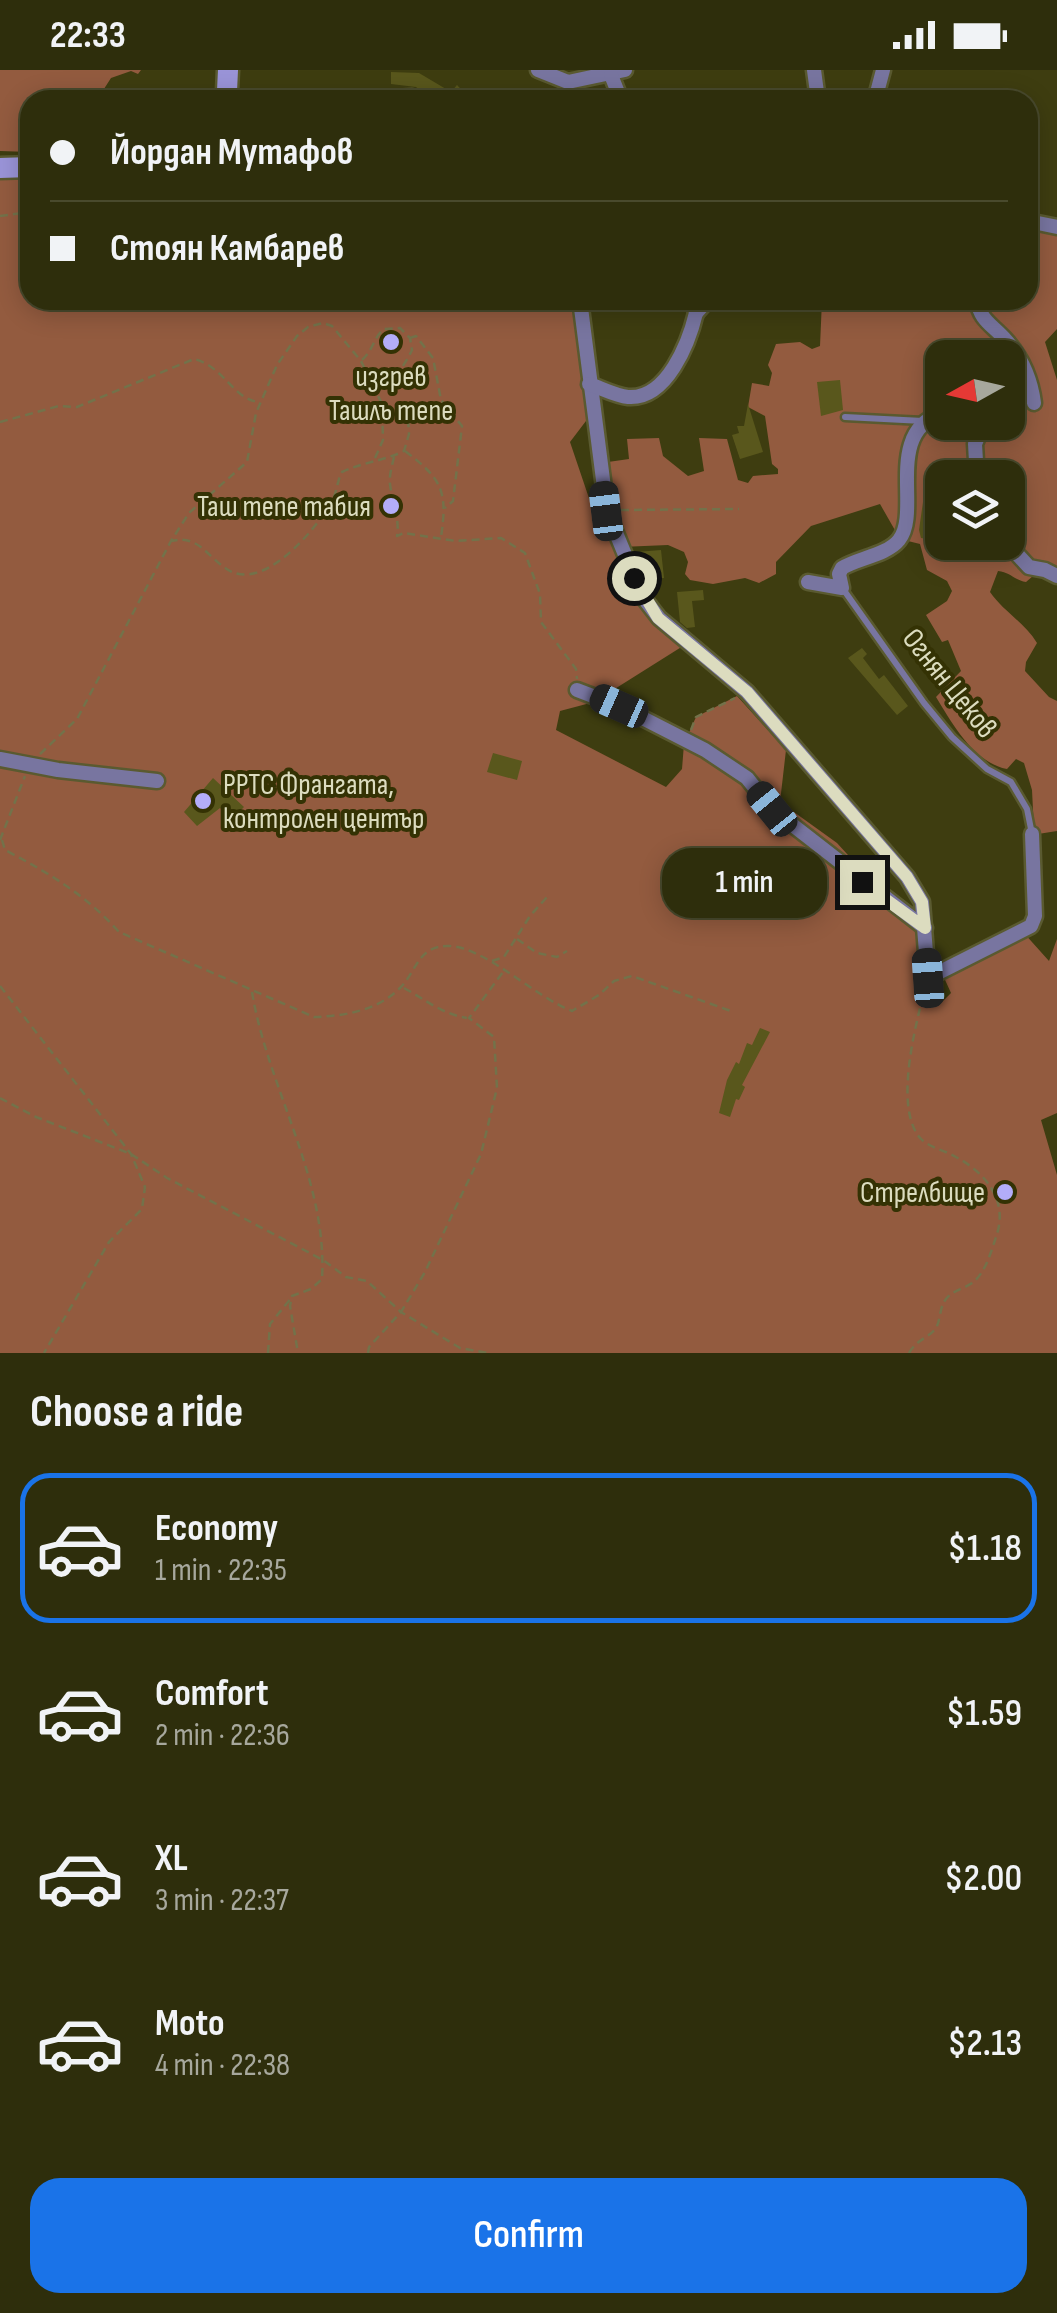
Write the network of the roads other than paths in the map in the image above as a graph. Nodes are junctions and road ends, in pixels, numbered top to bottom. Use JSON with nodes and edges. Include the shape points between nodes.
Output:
{"nodes":[{"id":1,"x":538,"y":70,"type":"edge"},
{"id":2,"x":618,"y":72,"type":"edge"},
{"id":3,"x":581,"y":310,"type":"edge"},
{"id":4,"x":694,"y":310,"type":"edge"},
{"id":5,"x":978,"y":310,"type":"edge"},
{"id":6,"x":588,"y":384,"type":"junction"},
{"id":7,"x":1034,"y":403,"type":"dead end"},
{"id":8,"x":845,"y":416,"type":"dead end"},
{"id":9,"x":925,"y":421,"type":"joint"},
{"id":10,"x":1023,"y":560,"type":"edge"},
{"id":11,"x":1057,"y":576,"type":"edge"},
{"id":12,"x":808,"y":582,"type":"dead end"},
{"id":13,"x":842,"y":588,"type":"junction"},
{"id":14,"x":577,"y":690,"type":"road end"},
{"id":15,"x":0,"y":759,"type":"edge"},
{"id":16,"x":156,"y":781,"type":"dead end"},
{"id":17,"x":1032,"y":834,"type":"joint"},
{"id":18,"x":925,"y":928,"type":"junction"}],
"edges":[{"from":1,"to":2,"type":"street","via":[[568,82]]},
{"from":3,"to":6,"type":"street"},
{"from":4,"to":6,"type":"street","via":[[683,350],[652,390],[629,397]]},
{"from":5,"to":7,"type":"street","via":[[1031,380]]},
{"from":6,"to":18,"type":"street","via":[[606,511],[642,596],[658,618],[743,688],[907,877],[922,902]]},
{"from":8,"to":9,"type":"lane"},
{"from":9,"to":13,"type":"street","via":[[911,446],[900,539],[842,568]]},
{"from":10,"to":11,"type":"street"},
{"from":12,"to":13,"type":"street"},
{"from":13,"to":17,"type":"lane","name":"Огнян Цеков","via":[[933,714],[987,769],[1011,782],[1027,808]]},
{"from":14,"to":18,"type":"street","via":[[686,740],[747,778],[772,809]]},
{"from":15,"to":16,"type":"street"},
{"from":17,"to":18,"type":"street","name":"Огнян Цеков","via":[[1032,926],[928,978]]}]}
